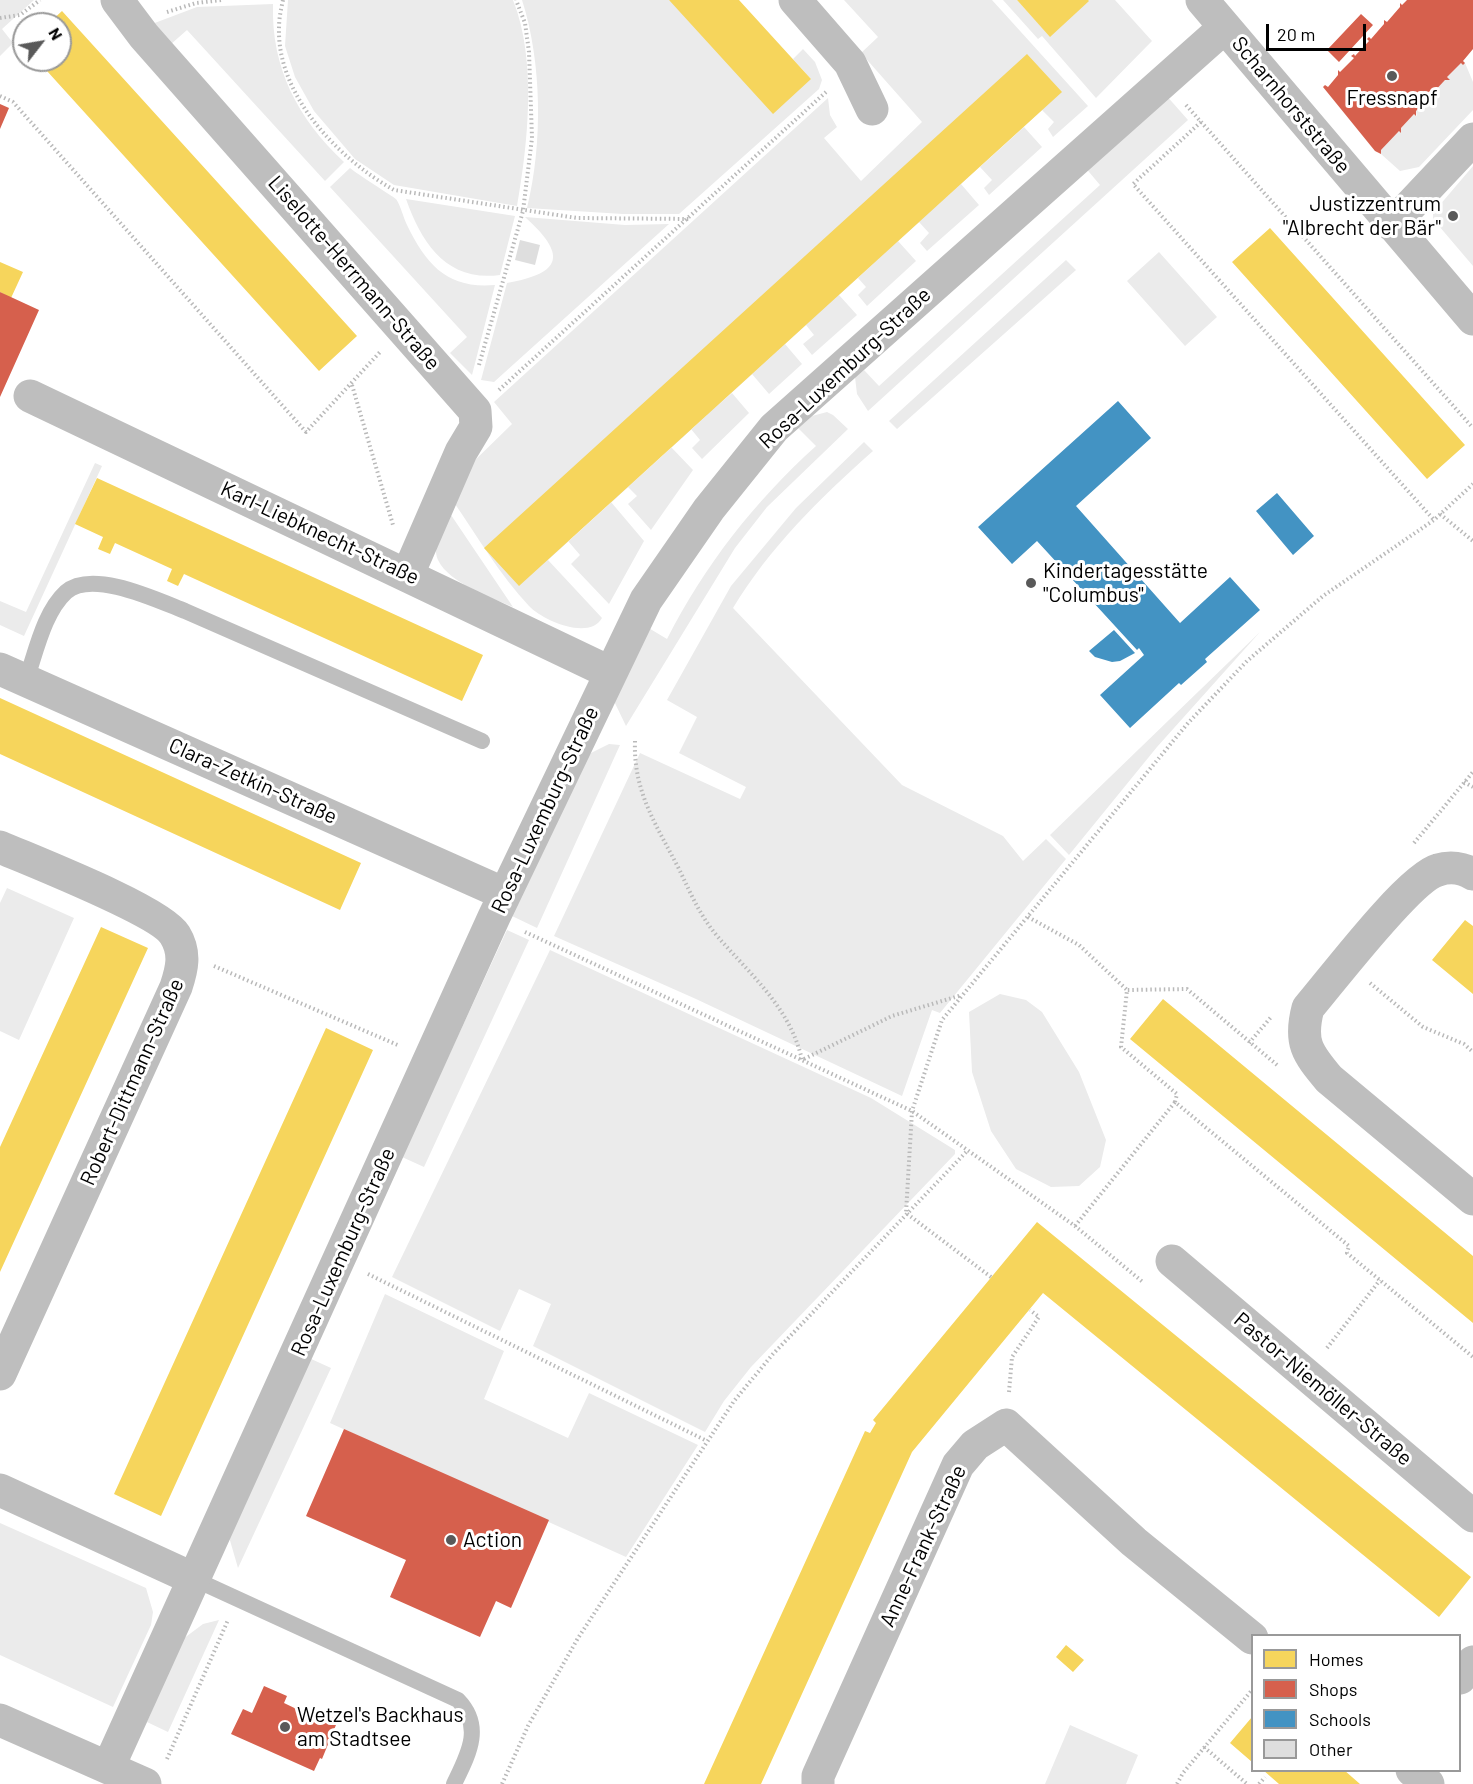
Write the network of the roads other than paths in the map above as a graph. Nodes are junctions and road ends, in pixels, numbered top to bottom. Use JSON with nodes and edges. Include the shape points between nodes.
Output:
{"nodes":[{"id":1,"x":795,"y":0,"type":"edge"},
{"id":2,"x":1202,"y":0,"type":"edge"},
{"id":3,"x":126,"y":13,"type":"edge"},
{"id":4,"x":1225,"y":27,"type":"junction"},
{"id":5,"x":872,"y":109,"type":"dead end"},
{"id":6,"x":1473,"y":140,"type":"edge"},
{"id":7,"x":1392,"y":225,"type":"junction"},
{"id":8,"x":1473,"y":320,"type":"edge"},
{"id":9,"x":30,"y":396,"type":"dead end"},
{"id":10,"x":412,"y":565,"type":"junction"},
{"id":11,"x":609,"y":672,"type":"junction"},
{"id":12,"x":13,"y":674,"type":"edge"},
{"id":13,"x":482,"y":741,"type":"dead end"},
{"id":14,"x":0,"y":847,"type":"edge"},
{"id":15,"x":1473,"y":874,"type":"edge"},
{"id":16,"x":500,"y":906,"type":"junction"},
{"id":17,"x":1473,"y":1199,"type":"edge"},
{"id":18,"x":1172,"y":1261,"type":"road end"},
{"id":19,"x":0,"y":1374,"type":"edge"},
{"id":20,"x":0,"y":1490,"type":"edge"},
{"id":21,"x":1473,"y":1516,"type":"edge"},
{"id":22,"x":194,"y":1579,"type":"junction"},
{"id":23,"x":1251,"y":1637,"type":"edge"},
{"id":24,"x":1473,"y":1662,"type":"edge"},
{"id":25,"x":1461,"y":1677,"type":"edge"},
{"id":26,"x":0,"y":1720,"type":"edge"},
{"id":27,"x":109,"y":1766,"type":"junction"},
{"id":28,"x":1414,"y":1772,"type":"edge"},
{"id":29,"x":154,"y":1775,"type":"edge"},
{"id":30,"x":454,"y":1784,"type":"edge"},
{"id":31,"x":818,"y":1784,"type":"edge"},
{"id":32,"x":1428,"y":1784,"type":"edge"}],
"edges":[{"from":1,"to":5,"type":"street","via":[[850,63]]},
{"from":2,"to":4,"type":"street","name":"Scharnhorststraße"},
{"from":3,"to":10,"type":"street","name":"Liselotte-Herrmann-Straße","via":[[471,408],[476,427],[461,452]]},
{"from":4,"to":7,"type":"street","name":"Scharnhorststraße"},
{"from":4,"to":11,"type":"street","name":"Rosa-Luxemburg-Straße","via":[[774,428],[709,509],[646,600]]},
{"from":6,"to":7,"type":"street"},
{"from":7,"to":8,"type":"street","name":"Scharnhorststraße"},
{"from":9,"to":10,"type":"street","name":"Karl-Liebknecht-Straße"},
{"from":10,"to":11,"type":"street","name":"Karl-Liebknecht-Straße"},
{"from":11,"to":16,"type":"street","name":"Rosa-Luxemburg-Straße"},
{"from":12,"to":13,"type":"lane","via":[[65,593],[83,583],[98,583],[142,594],[185,611]]},
{"from":12,"to":16,"type":"street","name":"Clara-Zetkin-Straße"},
{"from":14,"to":19,"type":"street","name":"Robert-Dittmann-Straße","via":[[151,914],[175,934],[183,952],[176,987]]},
{"from":15,"to":17,"type":"street","via":[[1463,868],[1437,870],[1412,886],[1308,1008],[1302,1030],[1309,1056],[1329,1079]]},
{"from":16,"to":22,"type":"street","name":"Rosa-Luxemburg-Straße"},
{"from":18,"to":21,"type":"street","name":"Pastor-Niemöller-Straße"},
{"from":20,"to":22,"type":"street"},
{"from":22,"to":27,"type":"street","name":"Rosa-Luxemburg-Straße"},
{"from":22,"to":30,"type":"lane","via":[[458,1700],[470,1712],[472,1730],[469,1753]]},
{"from":23,"to":31,"type":"street","name":"Anne-Frank-Straße","via":[[1134,1542],[1006,1425],[975,1445],[958,1465],[818,1776]]},
{"from":24,"to":25,"type":"street"},
{"from":26,"to":27,"type":"street"},
{"from":27,"to":29,"type":"street"},
{"from":28,"to":32,"type":"street"}]}
